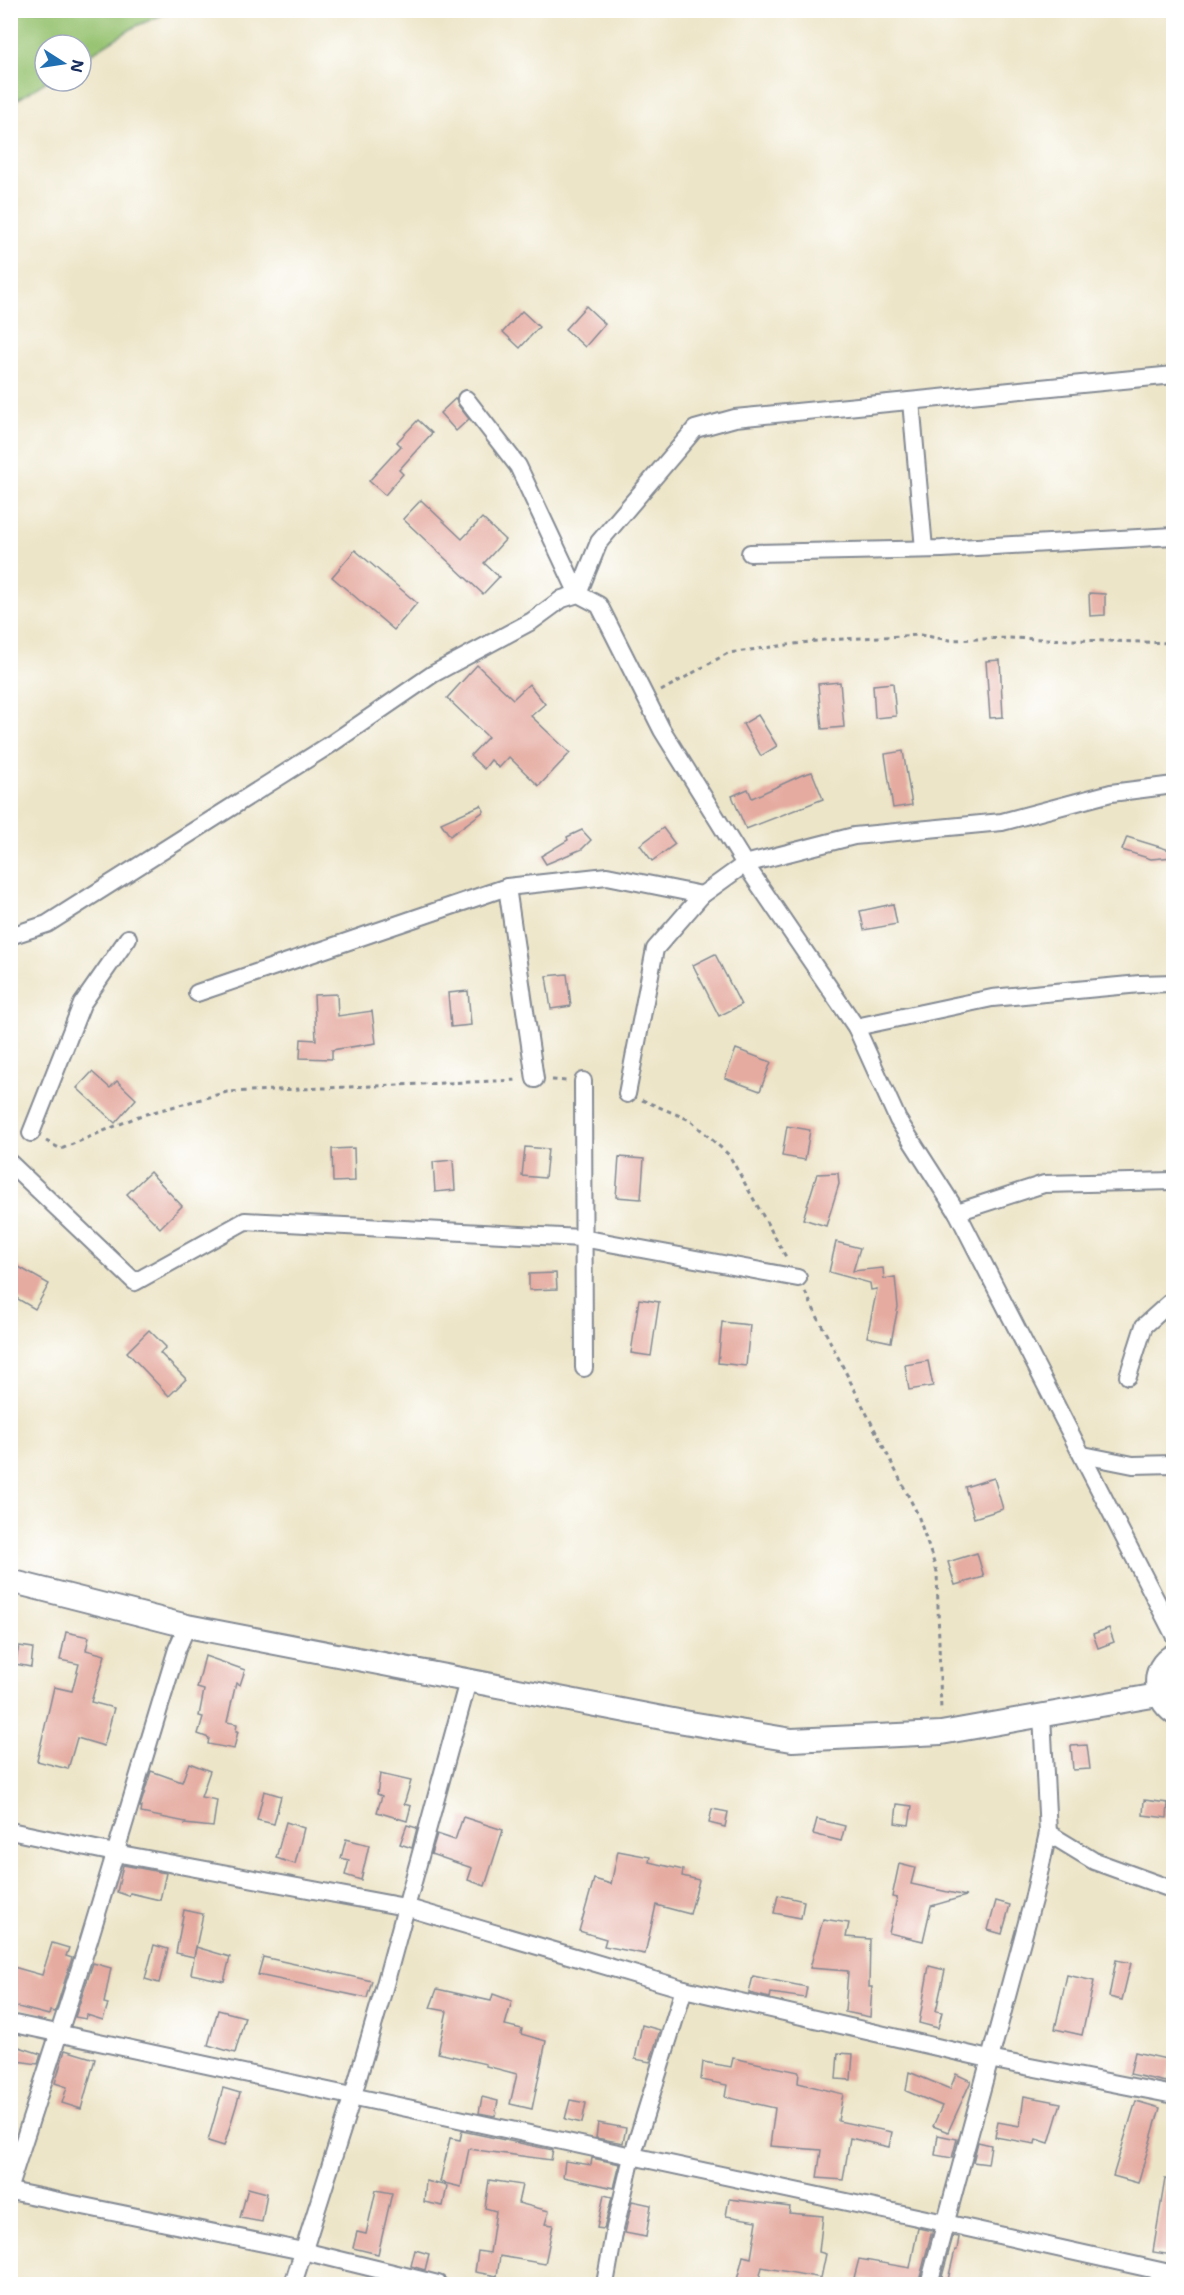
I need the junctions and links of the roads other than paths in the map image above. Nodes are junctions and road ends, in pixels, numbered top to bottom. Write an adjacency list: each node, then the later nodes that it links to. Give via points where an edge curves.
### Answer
1 (1173, 375): 3 (street)
2 (466, 399): 7 (street, via 518,466)
3 (911, 401): 5 (street); 7 (street, via 735,418 695,429 599,542)
4 (1173, 536): 5 (street)
5 (924, 549): 6 (street)
6 (750, 553)
7 (578, 594): 9 (street, via 599,605 662,730); 12 (street, via 562,599 532,621 433,674 331,744 47,924)
8 (1173, 785): 9 (street, via 1111,793 1002,822 854,837)
9 (745, 864): 11 (street); 16 (street)
10 (507, 887): 11 (street, via 607,876); 15 (street); 17 (street)
11 (702, 895): 19 (street, via 655,949)
12 (10, 936)
13 (128, 938): 20 (street, via 82,1004)
14 (1173, 983): 16 (street, via 992,998)
15 (197, 993)
16 (856, 1027): 23 (street, via 898,1120)
17 (535, 1079)
18 (583, 1081): 24 (street)
19 (627, 1094)
20 (31, 1133)
21 (10, 1163): 24 (street, via 135,1282 245,1221)
22 (1173, 1181): 23 (street, via 1044,1184)
23 (957, 1212): 29 (street)
24 (582, 1238): 25 (street); 27 (street)
25 (798, 1278)
26 (1173, 1299): 28 (street, via 1144,1326)
27 (584, 1368)
28 (1128, 1376)
29 (1083, 1455): 30 (street, via 1133,1465); 33 (street)
30 (1173, 1464)
31 (10, 1581): 32 (street)
32 (187, 1626): 35 (street); 41 (street)
33 (1173, 1635)
34 (1173, 1655): 36 (street, via 1160,1668 1156,1681)
35 (468, 1681): 38 (street, via 792,1740 942,1732); 43 (street)
36 (1158, 1695): 37 (street); 38 (street)
37 (1173, 1713)
38 (1042, 1715): 40 (street)
39 (10, 1831): 41 (street)
40 (1048, 1833): 42 (street, via 1094,1861); 47 (street)
41 (115, 1853): 43 (street); 46 (street)
42 (1173, 1890)
43 (405, 1907): 44 (street); 48 (street)
44 (684, 1989): 47 (street); 50 (street)
45 (10, 2023): 46 (street)
46 (57, 2034): 48 (street); 51 (street)
47 (989, 2060): 49 (street); 53 (street)
48 (353, 2095): 50 (street); 54 (street)
49 (1173, 2095)
50 (632, 2157): 53 (street); 58 (street)
51 (10, 2184)
52 (10, 2191): 54 (street)
53 (945, 2223): 55 (street); 59 (street)
54 (303, 2251): 56 (street); 57 (street)
55 (1173, 2274)
56 (293, 2284)
57 (438, 2284)
58 (605, 2284)
59 (929, 2284)

